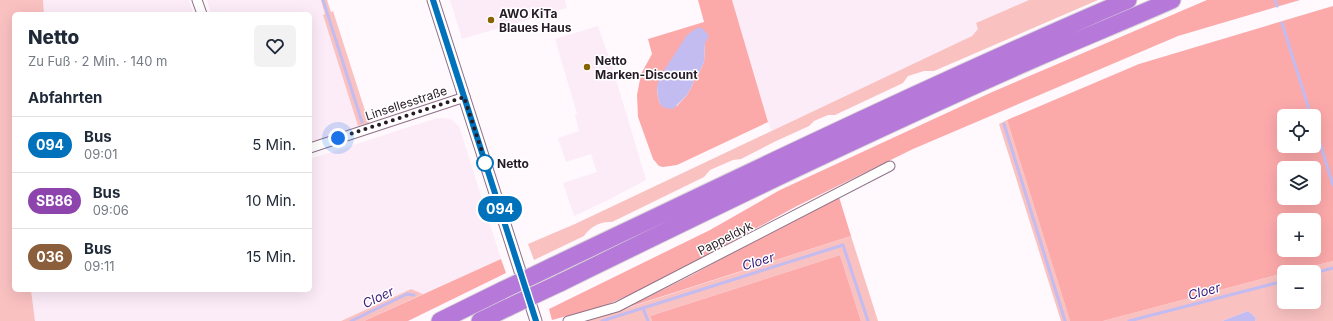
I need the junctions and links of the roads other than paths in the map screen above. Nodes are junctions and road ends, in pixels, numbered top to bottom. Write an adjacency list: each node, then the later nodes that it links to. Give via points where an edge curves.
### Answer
1 (197, 0): 5 (street)
2 (433, 0): 6 (street, Linsellesstraße)
3 (1128, 0): 9 (highway, bridge, via 884,109)
4 (1172, 0): 10 (highway, bridge, via 1040,56 884,128)
5 (201, 12)
6 (464, 97): 7 (street, Linsellesstraße); 11 (street, Linsellesstraße)
7 (312, 147)
8 (890, 166): 12 (street, Pappeldyk, via 617,308)
9 (440, 321)
10 (480, 321)
11 (536, 321)
12 (568, 321)

